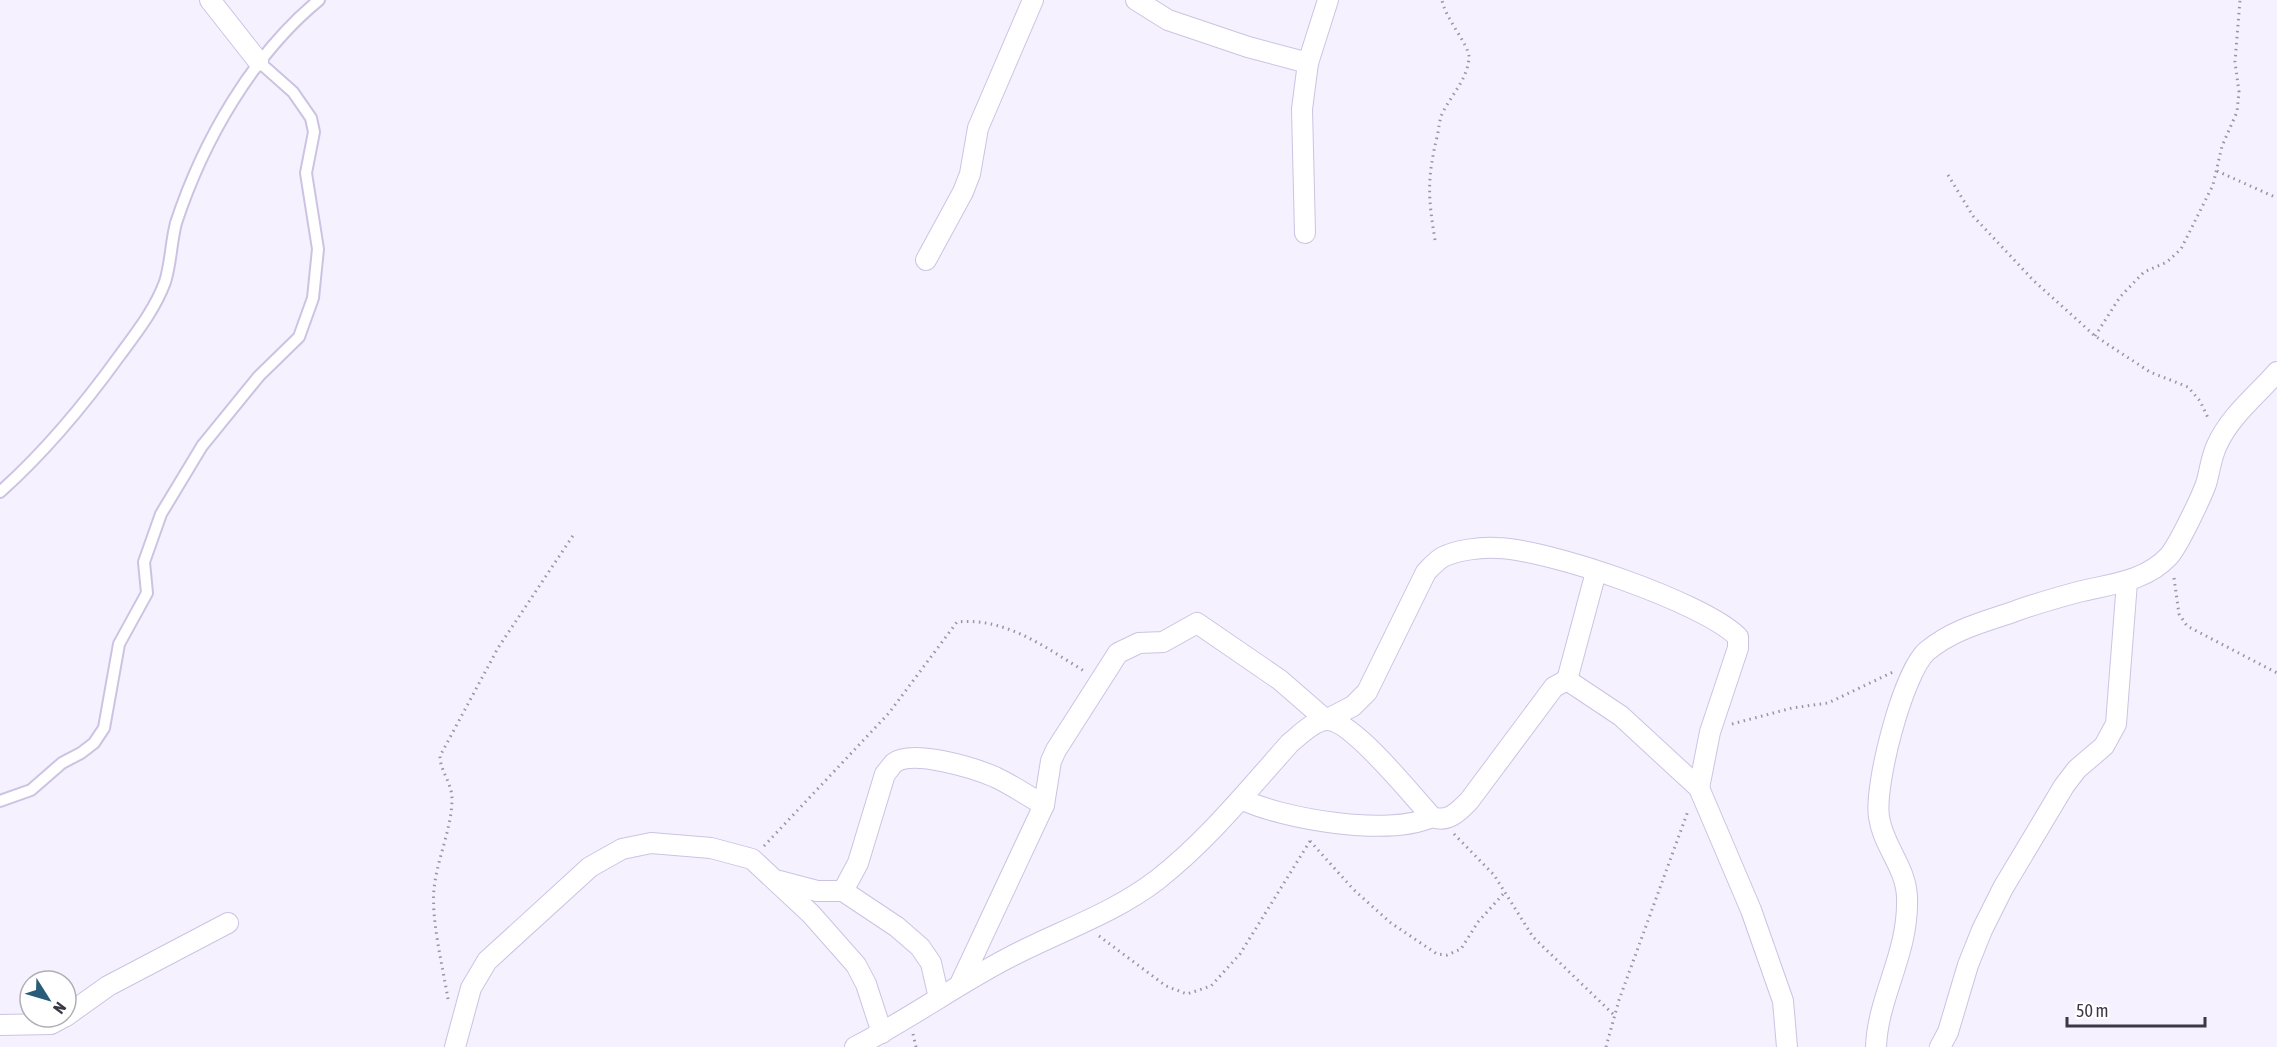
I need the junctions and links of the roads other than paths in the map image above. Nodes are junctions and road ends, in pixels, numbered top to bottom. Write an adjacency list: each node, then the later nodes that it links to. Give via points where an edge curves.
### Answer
1 (210, 0): 6 (street)
2 (319, 0): 6 (lane, via 290,24)
3 (1033, 0): 9 (street, via 978,128 963,192)
4 (1136, 0): 7 (street, via 1168,20)
5 (1328, 0): 7 (street)
6 (258, 61): 11 (lane, via 195,169 175,227 165,281 146,320 70,420); 18 (lane, via 293,92 311,118 314,132 306,173 318,249 313,298 298,337 259,376 202,446 161,514 144,562 147,593 119,644 104,728 88,748 62,763 31,790)
7 (1308, 63): 8 (street, via 1301,150)
8 (1305, 233)
9 (926, 260)
10 (2277, 372): 13 (street, via 2238,413 2217,445 2205,487 2174,547 2150,572)
11 (0, 492)
12 (1596, 572): 14 (street); 15 (street, via 1526,550 1494,548 1442,557 1426,572 1367,692 1353,706); 16 (street, via 1685,604 1728,627 1738,637 1738,648 1710,732)
13 (2127, 582): 33 (street, via 2033,604 1969,627 1943,639 1917,662 1907,681 1880,785 1879,817 1904,874 1907,897 1901,956 1878,1027); 34 (street, via 2116,724 2104,746 2064,786 2003,888 1982,930)
14 (1567, 680): 16 (street, via 1621,716); 20 (street, via 1554,687 1469,801 1455,815)
15 (1326, 720): 17 (street, via 1307,728 1290,743); 19 (street, via 1280,680 1197,623 1162,642 1129,646 1118,653 1056,750); 20 (street, via 1339,724 1372,750)
16 (1699, 788): 32 (street, via 1751,910 1783,1001)
17 (1240, 799): 20 (street, via 1283,815 1379,826); 24 (street, via 1156,881 1116,906)
18 (0, 801)
19 (1044, 805): 22 (street, via 995,777 960,766 924,758 894,763 885,774 858,863); 24 (street)
20 (1436, 819)
21 (778, 881): 22 (street, via 817,891); 29 (street, via 856,965); 30 (street, via 752,859 711,848 651,843 622,849 590,867 487,961 471,988)
22 (843, 891): 25 (street, via 920,947 931,963)
23 (228, 923): 26 (street, via 108,986)
24 (962, 982): 25 (street)
25 (939, 998): 29 (street)
26 (78, 1007)
27 (0, 1024): 28 (street)
28 (18, 1024)
29 (882, 1033): 31 (street)
30 (455, 1047)
31 (855, 1047)
32 (1787, 1047)
33 (1876, 1047)
34 (1940, 1047)

